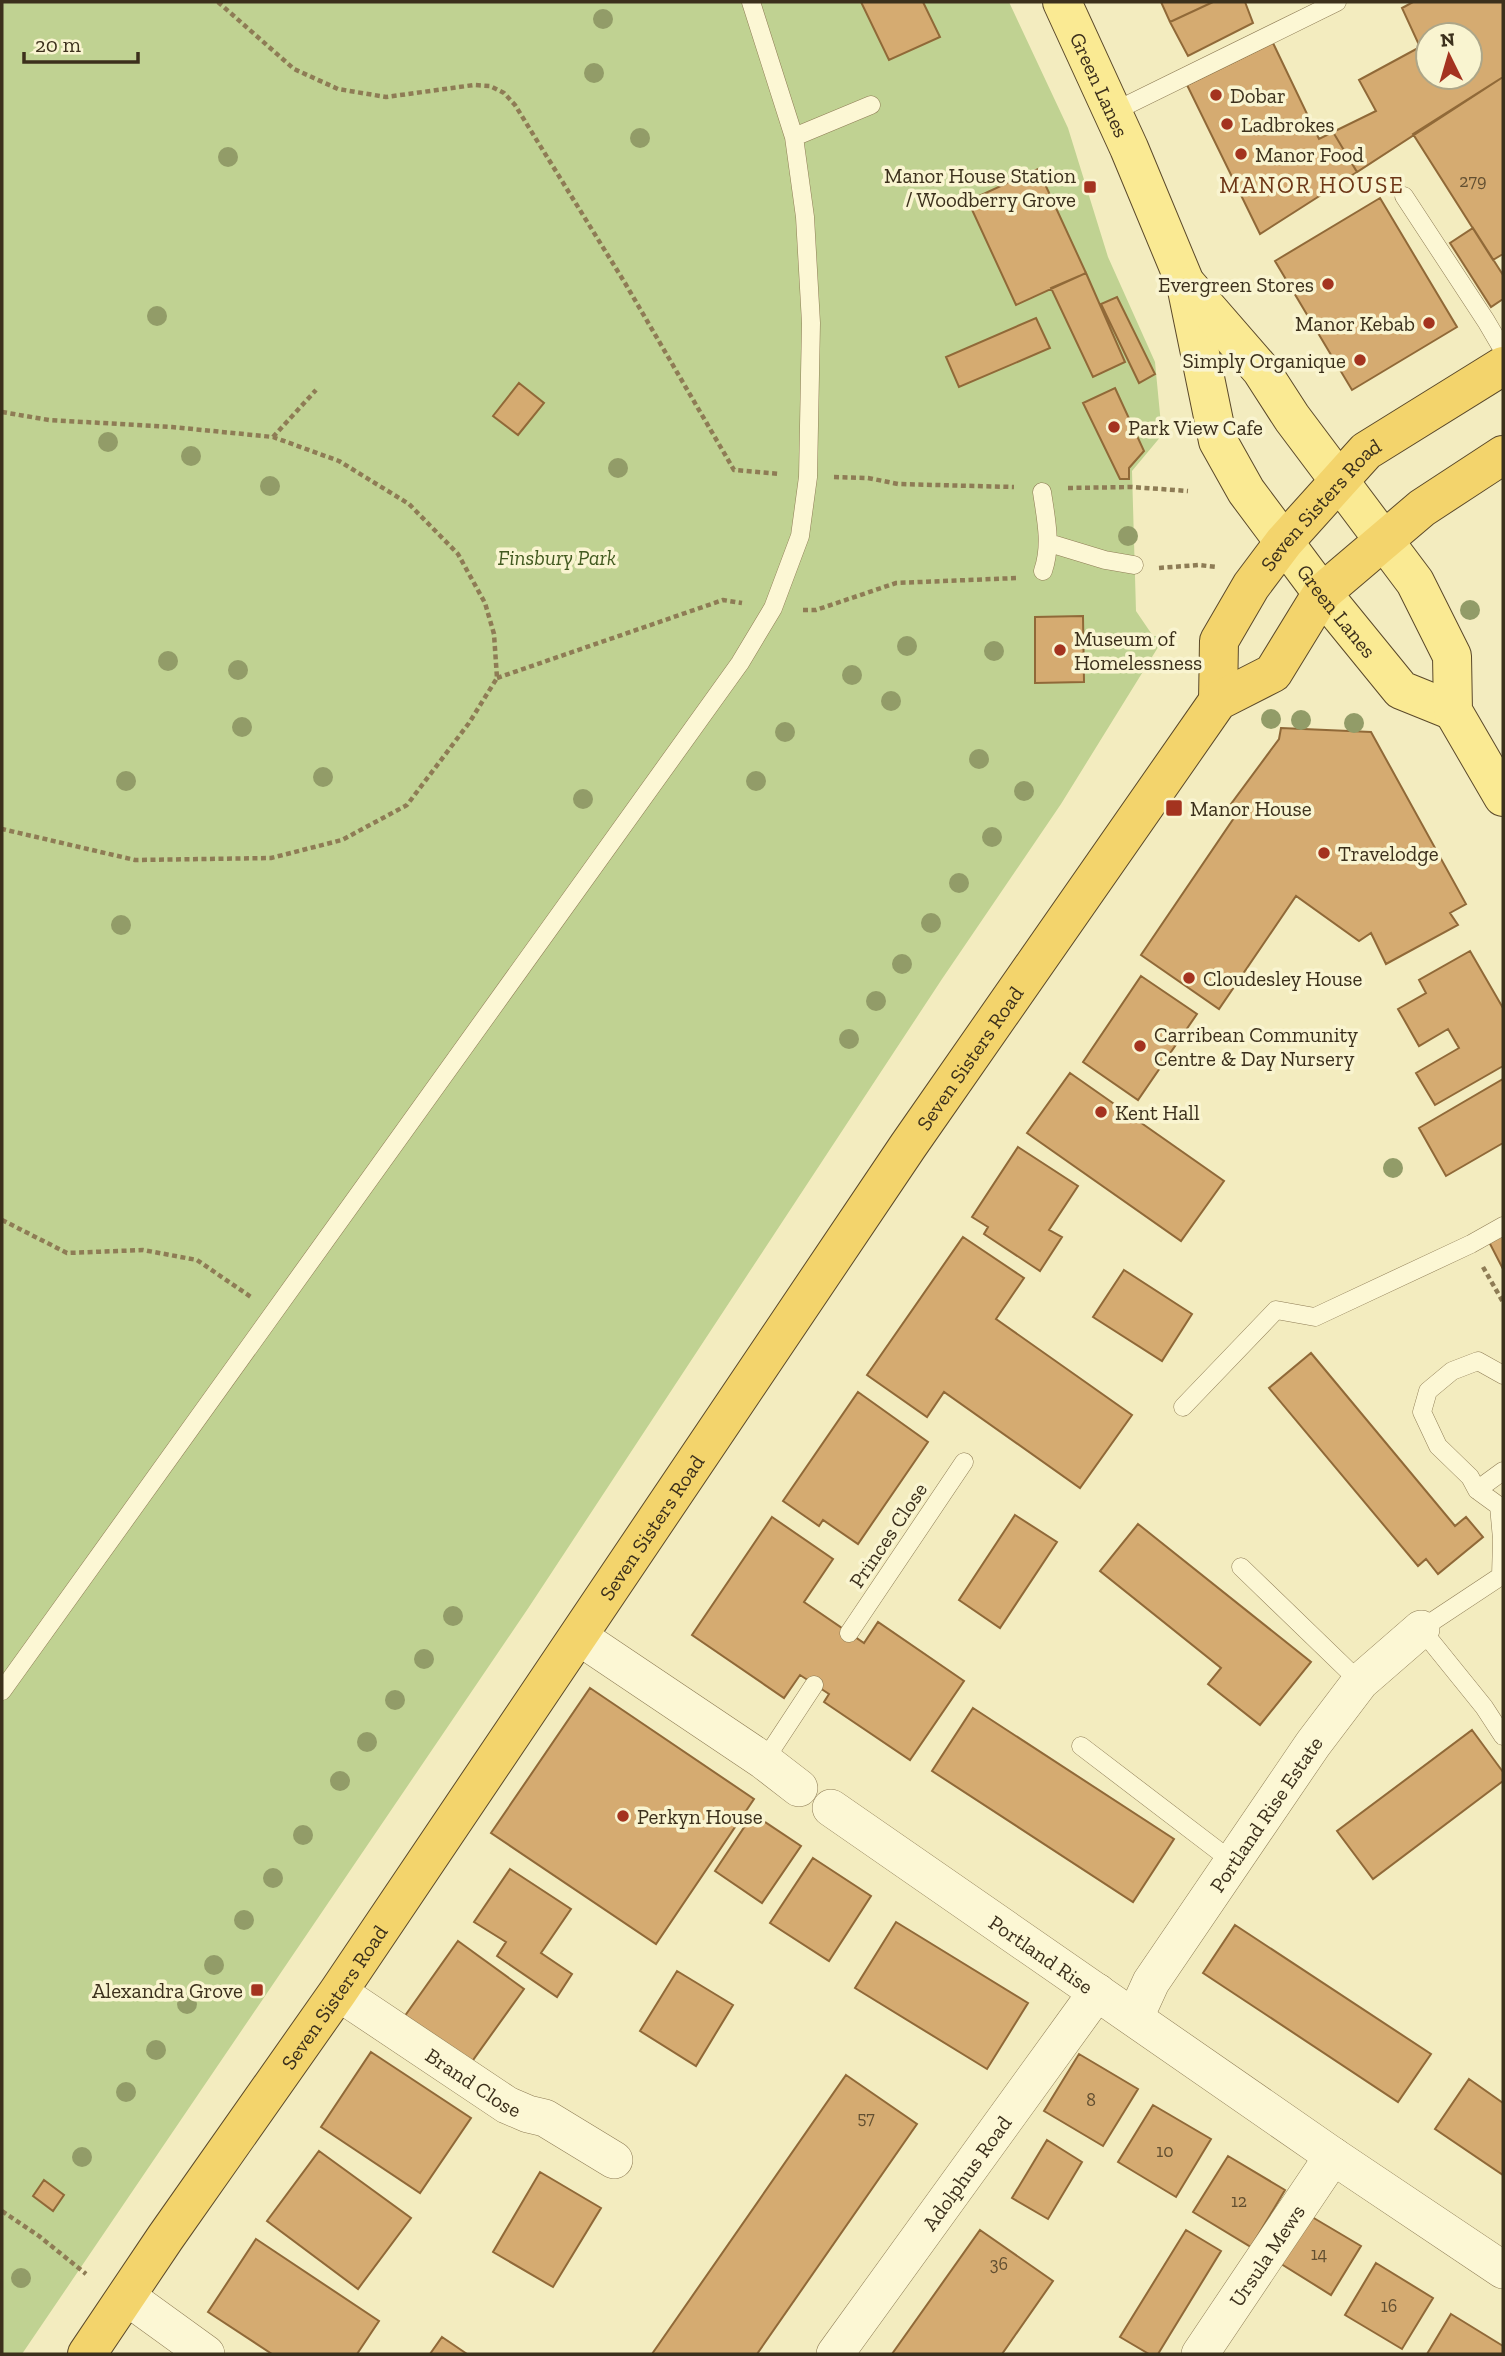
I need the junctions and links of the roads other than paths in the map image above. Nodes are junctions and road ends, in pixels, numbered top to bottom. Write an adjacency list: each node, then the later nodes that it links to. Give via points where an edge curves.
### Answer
1 (751, 2): 6 (lane)
2 (1062, 2): 5 (main road, Green Lanes)
3 (1337, 2): 5 (lane)
4 (871, 105): 6 (lane)
5 (1113, 112): 8 (main road, Green Lanes)
6 (794, 137): 35 (lane, via 805,217 811,323 808,477 800,536 773,608 740,663)
7 (1404, 196): 9 (lane)
8 (1186, 285): 12 (main road, Green Lanes, via 1261,370); 15 (main road, Green Lanes, via 1218,441 1246,491)
9 (1503, 350)
10 (1503, 366): 12 (highway, Seven Sisters Road, via 1366,451)
11 (1503, 455): 14 (highway, Seven Sisters Road, via 1422,508)
12 (1338, 481): 14 (main road, Green Lanes); 15 (highway, Seven Sisters Road)
13 (1042, 492): 16 (lane)
14 (1384, 541): 19 (highway, Seven Sisters Road); 21 (main road, Green Lanes, via 1415,582 1452,656)
15 (1284, 542): 19 (main road, Green Lanes); 20 (highway, Seven Sisters Road, via 1219,641)
16 (1049, 543): 17 (lane); 18 (lane)
17 (1134, 565)
18 (1043, 571)
19 (1322, 593): 20 (highway, Seven Sisters Road, via 1273,673); 21 (main road, Green Lanes, via 1401,690)
20 (1218, 701): 32 (highway, Seven Sisters Road, via 908,1146)
21 (1453, 711): 22 (main road, Green Lanes)
22 (1503, 797)
23 (1503, 1226): 25 (lane, via 1315,1317 1276,1310)
24 (1503, 1374): 28 (lane, via 1479,1361 1452,1371 1428,1391 1422,1412 1438,1446)
25 (1183, 1407)
26 (964, 1462): 31 (lane, Princes Close)
27 (1503, 1471): 28 (lane)
28 (1477, 1490): 30 (lane, via 1499,1506 1501,1576)
29 (1241, 1567): 33 (lane)
30 (1421, 1629): 33 (street, Portland Rise Estate); 36 (lane)
31 (849, 1633)
32 (578, 1636): 38 (street, Portland Rise); 42 (highway, Seven Sisters Road)
33 (1360, 1682): 41 (street, Portland Rise Estate)
34 (814, 1685): 38 (lane)
35 (2, 1691)
36 (1503, 1736)
37 (1081, 1746): 41 (lane)
38 (764, 1761): 39 (street, Portland Rise)
39 (799, 1788): 40 (lane, Portland Rise)
40 (831, 1808): 43 (street, Portland Rise)
41 (1233, 1862): 44 (street, Portland Rise Estate, via 1151,1982)
42 (338, 1992): 46 (street, Brand Close, via 507,2105 545,2118); 48 (highway, Seven Sisters Road)
43 (1097, 1992): 44 (street, Portland Rise); 51 (street, Adolphus Road)
44 (1135, 2017): 45 (street, Portland Rise)
45 (1333, 2155): 47 (street, Portland Rise); 52 (street, Ursula Mews)
46 (614, 2160)
47 (1503, 2270)
48 (126, 2295): 49 (highway, Seven Sisters Road); 50 (street)
49 (87, 2354)
50 (206, 2354)
51 (835, 2354)
52 (1200, 2354)

